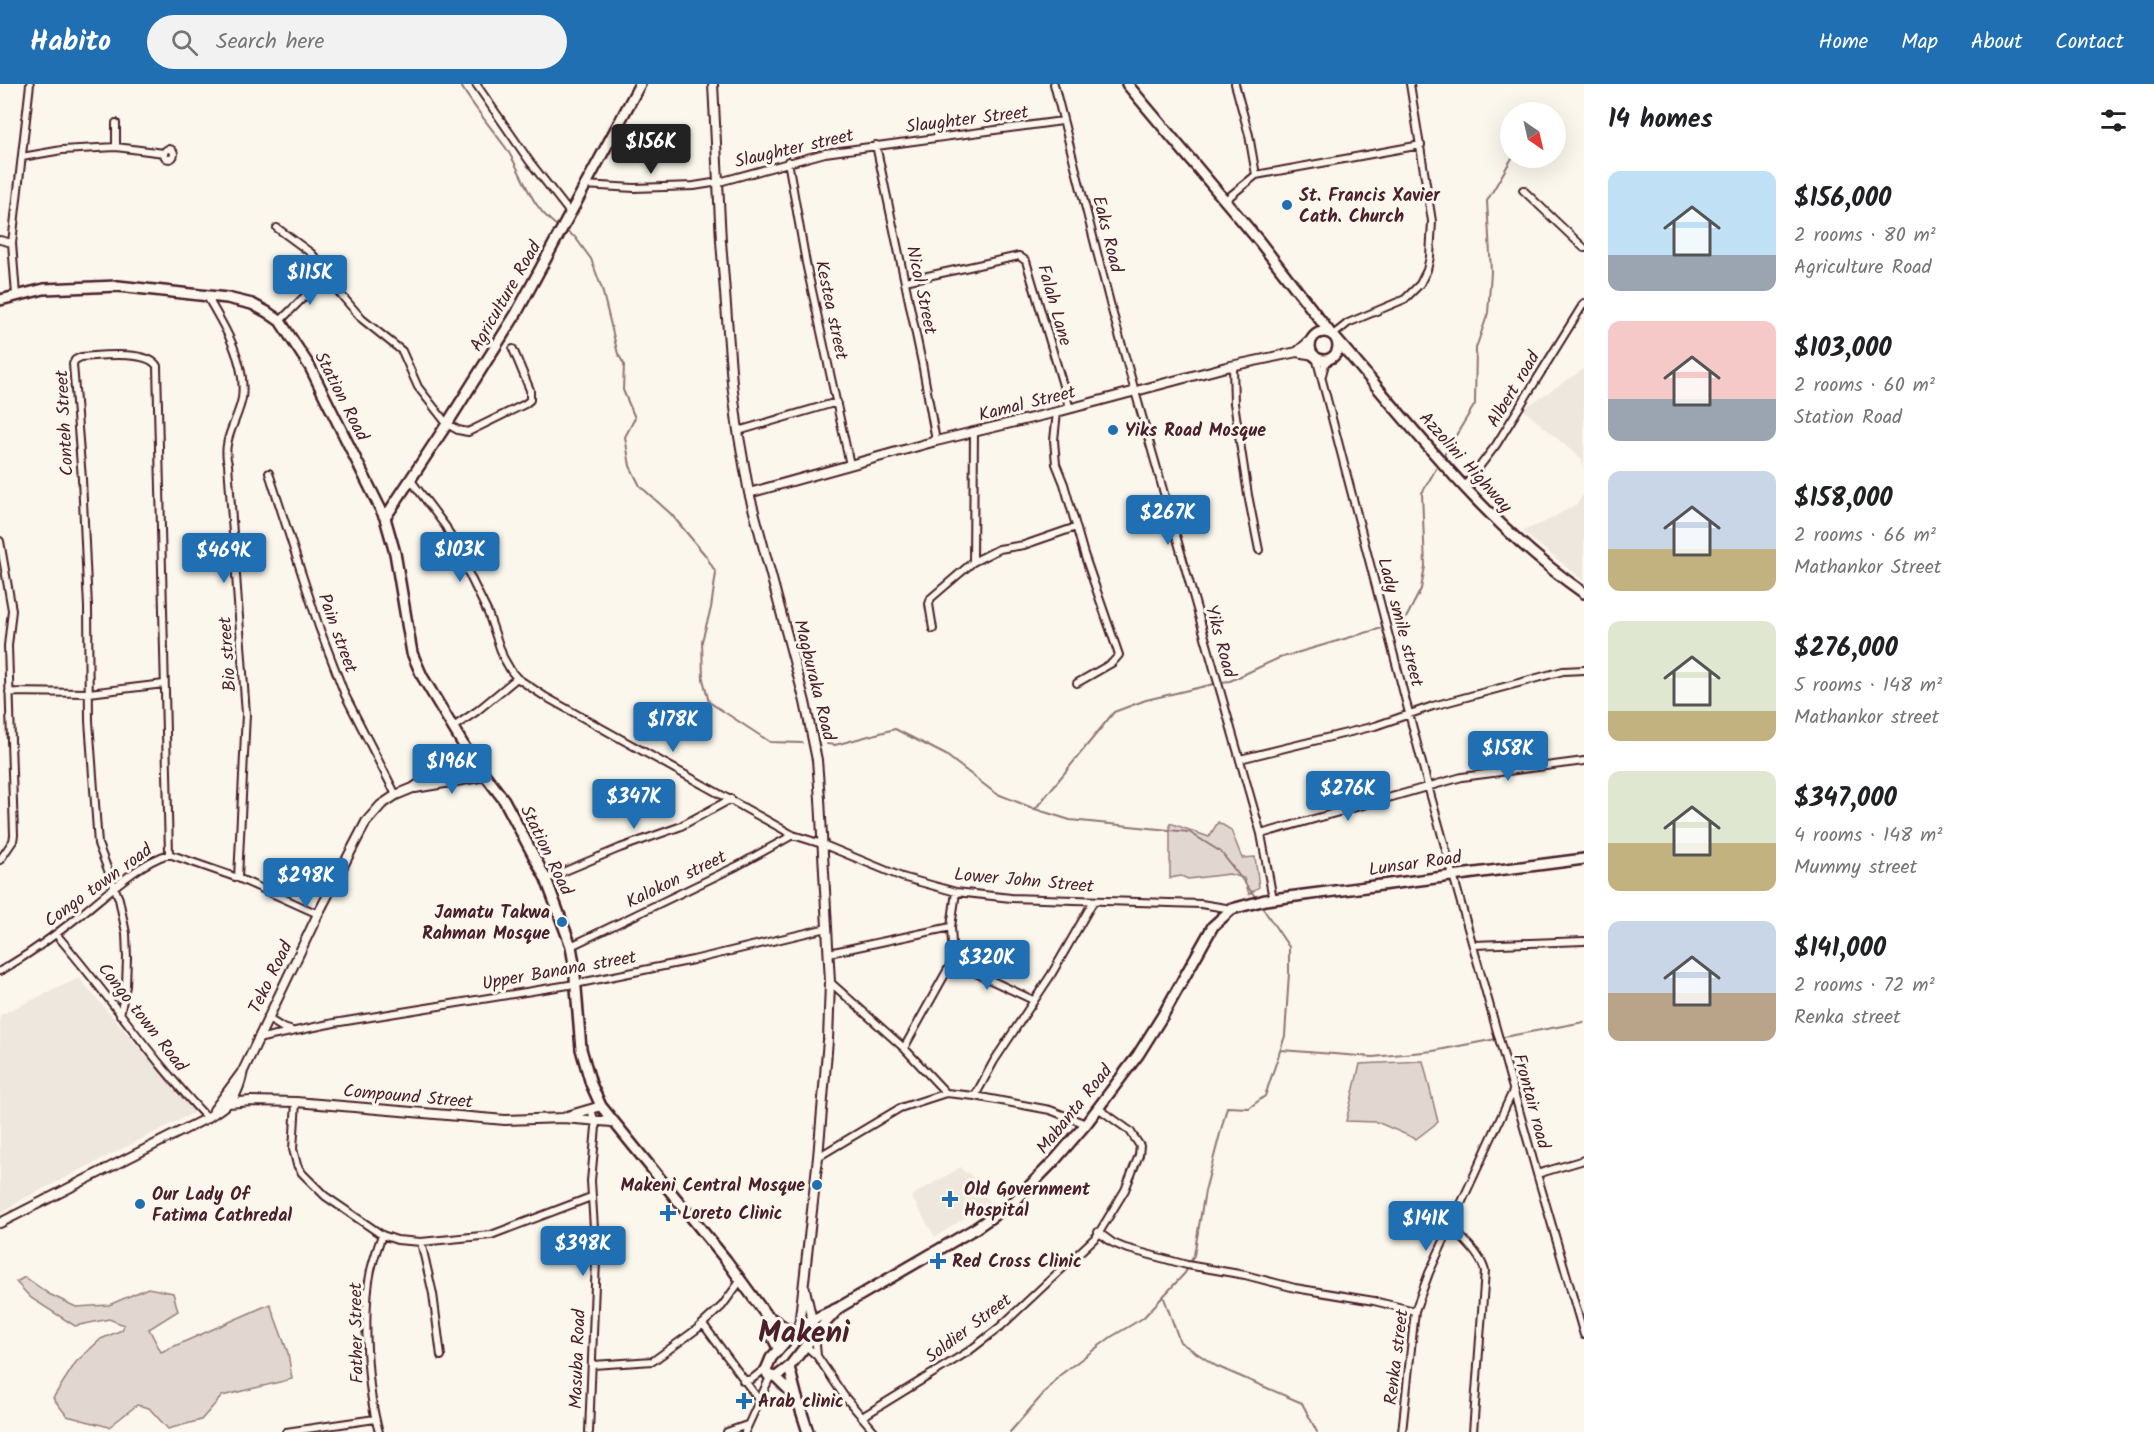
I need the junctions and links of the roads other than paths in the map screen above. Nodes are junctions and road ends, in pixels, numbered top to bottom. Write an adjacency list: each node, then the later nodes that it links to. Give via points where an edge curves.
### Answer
1 (30, 84): 15 (street)
2 (476, 84): 22 (street)
3 (640, 84): 19 (main road, Agriculture Road)
4 (713, 84): 18 (street, Magburaka Road)
5 (1054, 84): 9 (street, Eaks Road)
6 (1127, 84): 21 (main road, Azzolini Highway)
7 (1235, 84): 17 (street)
8 (1410, 84): 12 (street)
9 (1062, 121): 11 (street, Slaughter Street); 44 (street, Eaks Road)
10 (116, 123): 13 (street)
11 (876, 145): 16 (street, Slaughter street); 28 (street, Nicol Street)
12 (1421, 145): 17 (street); 35 (street, via 1432,221 1424,279 1405,299 1348,323)
13 (116, 147): 14 (street); 15 (street)
14 (164, 153)
15 (22, 157): 25 (street)
16 (788, 161): 18 (street, Slaughter street); 45 (street, Kestea street)
17 (1256, 175): 21 (street)
18 (718, 182): 19 (street, Slaughter street, via 634,188); 49 (street, Magburaka Road)
19 (584, 185): 22 (main road, Agriculture Road)
20 (1523, 190): 26 (street)
21 (1224, 201): 33 (main road, Azzolini Highway)
22 (569, 216): 48 (main road, Agriculture Road, via 516,314)
23 (278, 228): 27 (street, via 311,252)
24 (0, 240): 25 (street)
25 (12, 243): 30 (street)
26 (1584, 248)
27 (325, 276): 34 (street); 48 (street, via 362,319 402,351 418,387)
28 (905, 281): 46 (street, Falah Lane, via 1023,257); 51 (street, Nicol Street)
29 (205, 294): 30 (main road, Station Road, via 118,286 53,288); 34 (main road, Station Road, via 252,304); 87 (street, Bio street, via 237,357 242,387 226,455 246,714)
30 (16, 295): 31 (main road, Station Road)
31 (0, 300)
32 (1584, 303): 55 (street, Albert road, via 1496,445)
33 (1314, 313): 35 (main road, Azzolini Highway); 36 (main road)
34 (280, 321): 57 (main road, Station Road, via 310,367)
35 (1334, 336): 36 (main road, via 1323,332); 40 (main road, via 1337,352); 41 (main road, Azzolini Highway)
36 (1314, 337): 38 (street); 39 (main road, via 1311,350)
37 (513, 349): 48 (street, via 530,390 530,400 468,432)
38 (1297, 352): 39 (street, Kamal Street); 42 (street, Kamal Street)
39 (1315, 356): 40 (main road); 43 (street, Lady smile street)
40 (1330, 358): 41 (main road); 43 (street)
41 (1354, 360): 55 (main road, Azzolini Highway)
42 (1233, 366): 44 (street, Kamal Street); 60 (street, via 1234,403)
43 (1321, 376): 70 (street, Lady smile street)
44 (1136, 391): 46 (street, Kamal Street); 73 (street, Yiks Road)
45 (837, 402): 49 (street); 52 (street, Kestea street)
46 (1070, 409): 47 (street, Kamal Street)
47 (1057, 412): 50 (street, Kamal Street); 58 (street, via 1056,464)
48 (447, 424): 54 (main road, Agriculture Road)
49 (738, 431): 56 (street, Magburaka Road)
50 (974, 432): 51 (street, Kamal Street); 61 (street)
51 (936, 441): 52 (street, Kamal Street)
52 (850, 465): 56 (street, Kamal Street)
53 (269, 474): 78 (street, Pain street, via 345,695)
54 (410, 479): 57 (main road, Agriculture Road); 65 (street, via 446,527 488,613 503,657)
55 (1464, 488): 62 (main road, Azzolini Highway, via 1530,552)
56 (749, 493): 82 (street, Magburaka Road, via 806,702 820,789)
57 (385, 518): 71 (main road, Station Road, via 412,652)
58 (1076, 527): 61 (street, via 999,549); 66 (street, via 1119,656)
59 (0, 541): 68 (street, via 12,610)
60 (1259, 550)
61 (973, 562): 63 (street, via 932,598 929,604)
62 (1584, 593)
63 (933, 629)
64 (1584, 670): 70 (street, via 1563,671)
65 (517, 678): 71 (street); 79 (street, Lower John Street)
66 (1077, 683)
67 (164, 684): 69 (street); 69 (street, Conteh Street, via 157,366 150,360 118,354 81,357 73,364 84,514); 83 (street, Conteh Street)
68 (9, 692): 69 (street); 85 (street, via 14,835)
69 (89, 693): 89 (street, Conteh Street, via 98,844)
70 (1410, 714): 73 (street); 76 (street, Lady smile street)
71 (452, 728): 72 (main road, Station Road)
72 (467, 751): 75 (main road, Station Road); 77 (street, Teko Road)
73 (1240, 759): 80 (street, Yiks Road)
74 (1584, 761): 76 (street, via 1462,777)
75 (486, 776): 77 (street, Teko Road); 88 (main road, Station Road, via 504,800)
76 (1428, 786): 80 (street); 86 (street, Lady smile street)
77 (413, 788): 78 (street, Teko Road)
78 (396, 795): 95 (street, Teko Road, via 366,822)
79 (731, 800): 81 (street, Lower John Street); 88 (street, via 679,827)
80 (1261, 834): 91 (street, Yiks Road)
81 (793, 835): 82 (street, Lower John Street); 101 (street, Kalokon street)
82 (822, 844): 90 (street, Lower John Street, via 902,877); 97 (street, Magburaka Road)
83 (169, 854): 87 (street, Congo town road); 89 (street, Congo town road)
84 (1584, 859): 86 (main road, Lunsar Road)
85 (0, 860)
86 (1455, 874): 91 (main road, Lunsar Road); 100 (street, Frontair road)
87 (238, 878): 95 (street, Congo town road)
88 (546, 879): 101 (main road, Station Road)
89 (115, 887): 98 (street, Congo town road); 108 (street, Conteh Street, via 126,933 127,958)
90 (956, 892): 92 (street, Lower John Street); 96 (street)
91 (1269, 900): 93 (main road, Lunsar Road)
92 (1094, 902): 94 (street, Lower John Street, via 1179,902); 107 (street)
93 (1251, 903): 94 (main road, Mabanta Road)
94 (1232, 909): 121 (main road, Mabanta Road, via 1213,926 1138,1055)
95 (318, 914): 109 (street, Teko Road)
96 (951, 927): 102 (street); 103 (street)
97 (827, 928): 102 (street, Magburaka Road); 106 (street, Upper Banana street)
98 (56, 934): 104 (street, Congo town road); 108 (street, Congo town Road)
99 (1584, 940): 100 (street)
100 (1474, 945): 114 (street, Frontair road)
101 (571, 946): 106 (main road, Station Road)
102 (829, 953): 105 (street, Magburaka Road)
103 (953, 960): 107 (street); 112 (street)
104 (1, 967)
105 (830, 982): 112 (street); 127 (street, Magburaka Road)
106 (575, 984): 110 (street, Upper Banana street); 120 (main road, Station Road, via 581,1049)
107 (1033, 1000): 116 (street)
108 (120, 1015): 122 (street, Congo town Road, via 184,1094)
109 (267, 1018): 110 (street); 111 (street, Teko Road)
110 (293, 1031): 111 (street, Upper Banana street)
111 (257, 1040): 113 (street, Teko Road)
112 (903, 1048): 115 (street)
113 (236, 1086): 117 (street); 119 (street, Teko Road); 122 (street, Teko Road)
114 (1514, 1090): 129 (street, Frontair road); 132 (street, Renka street)
115 (946, 1093): 116 (street); 127 (street, via 900,1108)
116 (975, 1096): 126 (street, via 1050,1110)
117 (251, 1101): 118 (street, Compound Street); 119 (street, Compound Street)
118 (296, 1102): 123 (street, Compound Street, via 505,1120); 134 (street, via 293,1149 302,1173 325,1196)
119 (229, 1103): 122 (street, Teko Road)
120 (596, 1108): 123 (street, Compound Street); 124 (street, Masuba Road); 125 (main road, Station Road)
121 (1098, 1108): 126 (main road, Mabanta Road); 133 (street, Soldier Street, via 1131,1131 1140,1146 1125,1190)
122 (209, 1116): 131 (street, Teko Road)
123 (562, 1118): 124 (street, Compound Street)
124 (594, 1121): 125 (street, Compound Street); 130 (street, Masuba Road)
125 (612, 1122): 136 (main road, Station Road)
126 (1086, 1124): 138 (main road, Mabanta Road, via 1016,1200 976,1228)
127 (818, 1157): 137 (street, Magburaka Road)
128 (1584, 1160): 129 (street)
129 (1537, 1174): 145 (street, Frontair road)
130 (591, 1197): 135 (street, via 490,1235); 150 (street, Masuba Road, via 596,1260)
131 (0, 1223)
132 (1451, 1226): 139 (street, Renka street); 168 (street, via 1483,1262 1485,1271)
133 (1098, 1232): 139 (street, via 1125,1248 1188,1266); 157 (street, Soldier Street, via 1089,1245 1000,1327 969,1351)
134 (382, 1235): 135 (street); 158 (street, Father Street, via 371,1272 367,1321)
135 (421, 1242): 148 (street)
136 (741, 1280): 140 (main road, Station Road); 142 (street)
137 (804, 1288): 141 (street, Magburaka Road); 143 (street, Magburaka Road)
138 (840, 1307): 141 (main road); 144 (main road)
139 (1415, 1311): 167 (street, Renka street)
140 (766, 1315): 143 (main road, Station Road); 147 (main road, Station Road)
141 (813, 1318): 143 (main road); 144 (street, Magburaka Road)
142 (703, 1324): 150 (street, via 650,1363); 154 (street)
143 (796, 1329): 147 (main road)
144 (815, 1334): 146 (main road); 149 (street)
145 (1584, 1335)
146 (806, 1346): 149 (street); 152 (main road)
147 (777, 1348): 151 (main road)
148 (441, 1356)
149 (817, 1356): 157 (street)
150 (593, 1365): 162 (street, Masuba Road)
151 (767, 1367): 153 (main road, via 766,1373); 154 (street)
152 (789, 1367): 153 (main road); 155 (main road)
153 (773, 1377): 155 (main road); 156 (street)
154 (743, 1381): 156 (street)
155 (796, 1398): 165 (main road)
156 (759, 1400): 159 (street)
157 (862, 1417): 166 (street)
158 (375, 1419): 160 (street); 161 (street, Father Street)
159 (747, 1425): 163 (street); 164 (street)
160 (286, 1432)
161 (379, 1432)
162 (589, 1432)
163 (727, 1432)
164 (745, 1432)
165 (808, 1432)
166 (875, 1432)
167 (1402, 1432)
168 (1473, 1432)

